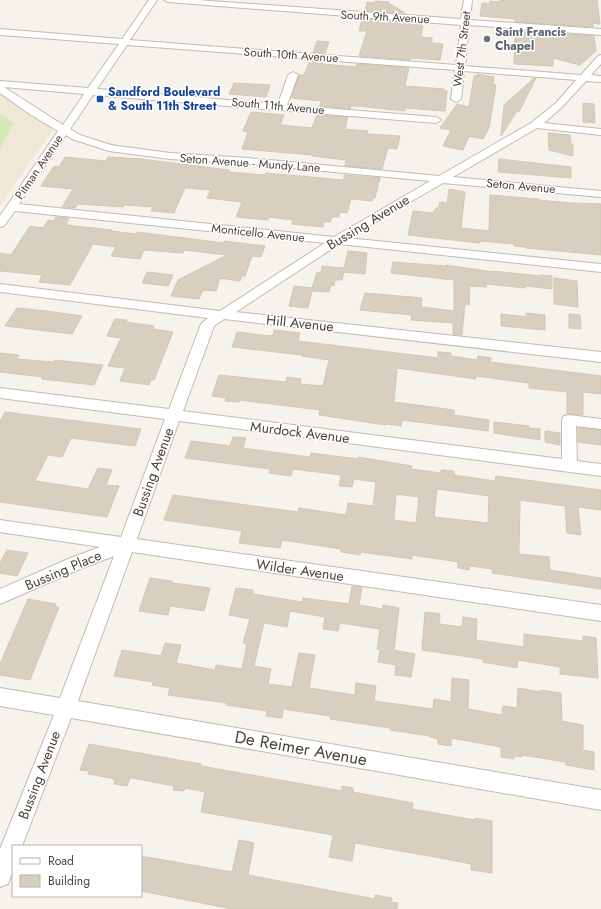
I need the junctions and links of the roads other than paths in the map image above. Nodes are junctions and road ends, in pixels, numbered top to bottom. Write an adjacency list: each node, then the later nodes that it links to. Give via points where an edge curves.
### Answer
1 (153, 0): 7 (street, Pitman Avenue)
2 (168, 0): 4 (street, South 9th Avenue, via 314,13)
3 (468, 0): 4 (street, West 7th Street)
4 (465, 22): 6 (street, South 9th Avenue); 9 (street, West 7th Street)
5 (0, 32): 7 (street, South 10th Avenue)
6 (601, 32)
7 (125, 42): 9 (street, South 10th Avenue); 15 (street, Pitman Avenue)
8 (601, 58): 11 (street, Bussing Avenue)
9 (460, 67): 11 (street, South 10th Avenue); 16 (street, West 7th Street)
10 (293, 75): 17 (street)
11 (582, 78): 12 (street, South 10th Avenue); 19 (street, Bussing Avenue, via 559,105)
12 (601, 79)
13 (0, 84): 15 (street, South 11th Avenue)
14 (0, 89): 20 (street, Seton Avenue - Mundy Lane)
15 (91, 91): 17 (street, South 11th Avenue); 20 (street, Pitman Avenue)
16 (456, 99)
17 (282, 106): 18 (street, South 11th Avenue)
18 (436, 120)
19 (535, 125): 21 (street); 22 (street, Bussing Avenue)
20 (64, 129): 22 (street, Seton Avenue - Mundy Lane, via 85,141 129,152); 24 (street, Pitman Avenue)
21 (601, 132)
22 (441, 179): 23 (street, Seton Avenue); 26 (street, Bussing Avenue)
23 (601, 194)
24 (11, 207): 25 (street, Pitman Avenue); 26 (street, Monticello Avenue)
25 (0, 224)
26 (335, 241): 27 (street, Monticello Avenue); 29 (street, Bussing Avenue)
27 (601, 268)
28 (0, 288): 29 (street, Hill Avenue)
29 (222, 315): 30 (street, Hill Avenue); 32 (street, Bussing Avenue, via 208,324)
30 (601, 357)
31 (0, 393): 32 (street, Murdock Avenue)
32 (174, 415): 34 (street, Murdock Avenue); 37 (street, Bussing Avenue)
33 (601, 424): 34 (street, via 569,420)
34 (570, 466): 35 (street, Murdock Avenue)
35 (601, 470)
36 (0, 526): 37 (street, Wilder Avenue)
37 (126, 544): 38 (street, Bussing Place); 39 (street, Wilder Avenue); 41 (street, Bussing Avenue)
38 (0, 597)
39 (601, 613)
40 (0, 697): 41 (street, De Reimer Avenue)
41 (66, 708): 42 (street, De Reimer Avenue); 44 (street, Bussing Avenue)
42 (601, 800)
43 (12, 845): 45 (street, Bussing Avenue)
44 (12, 845)
45 (0, 876)

